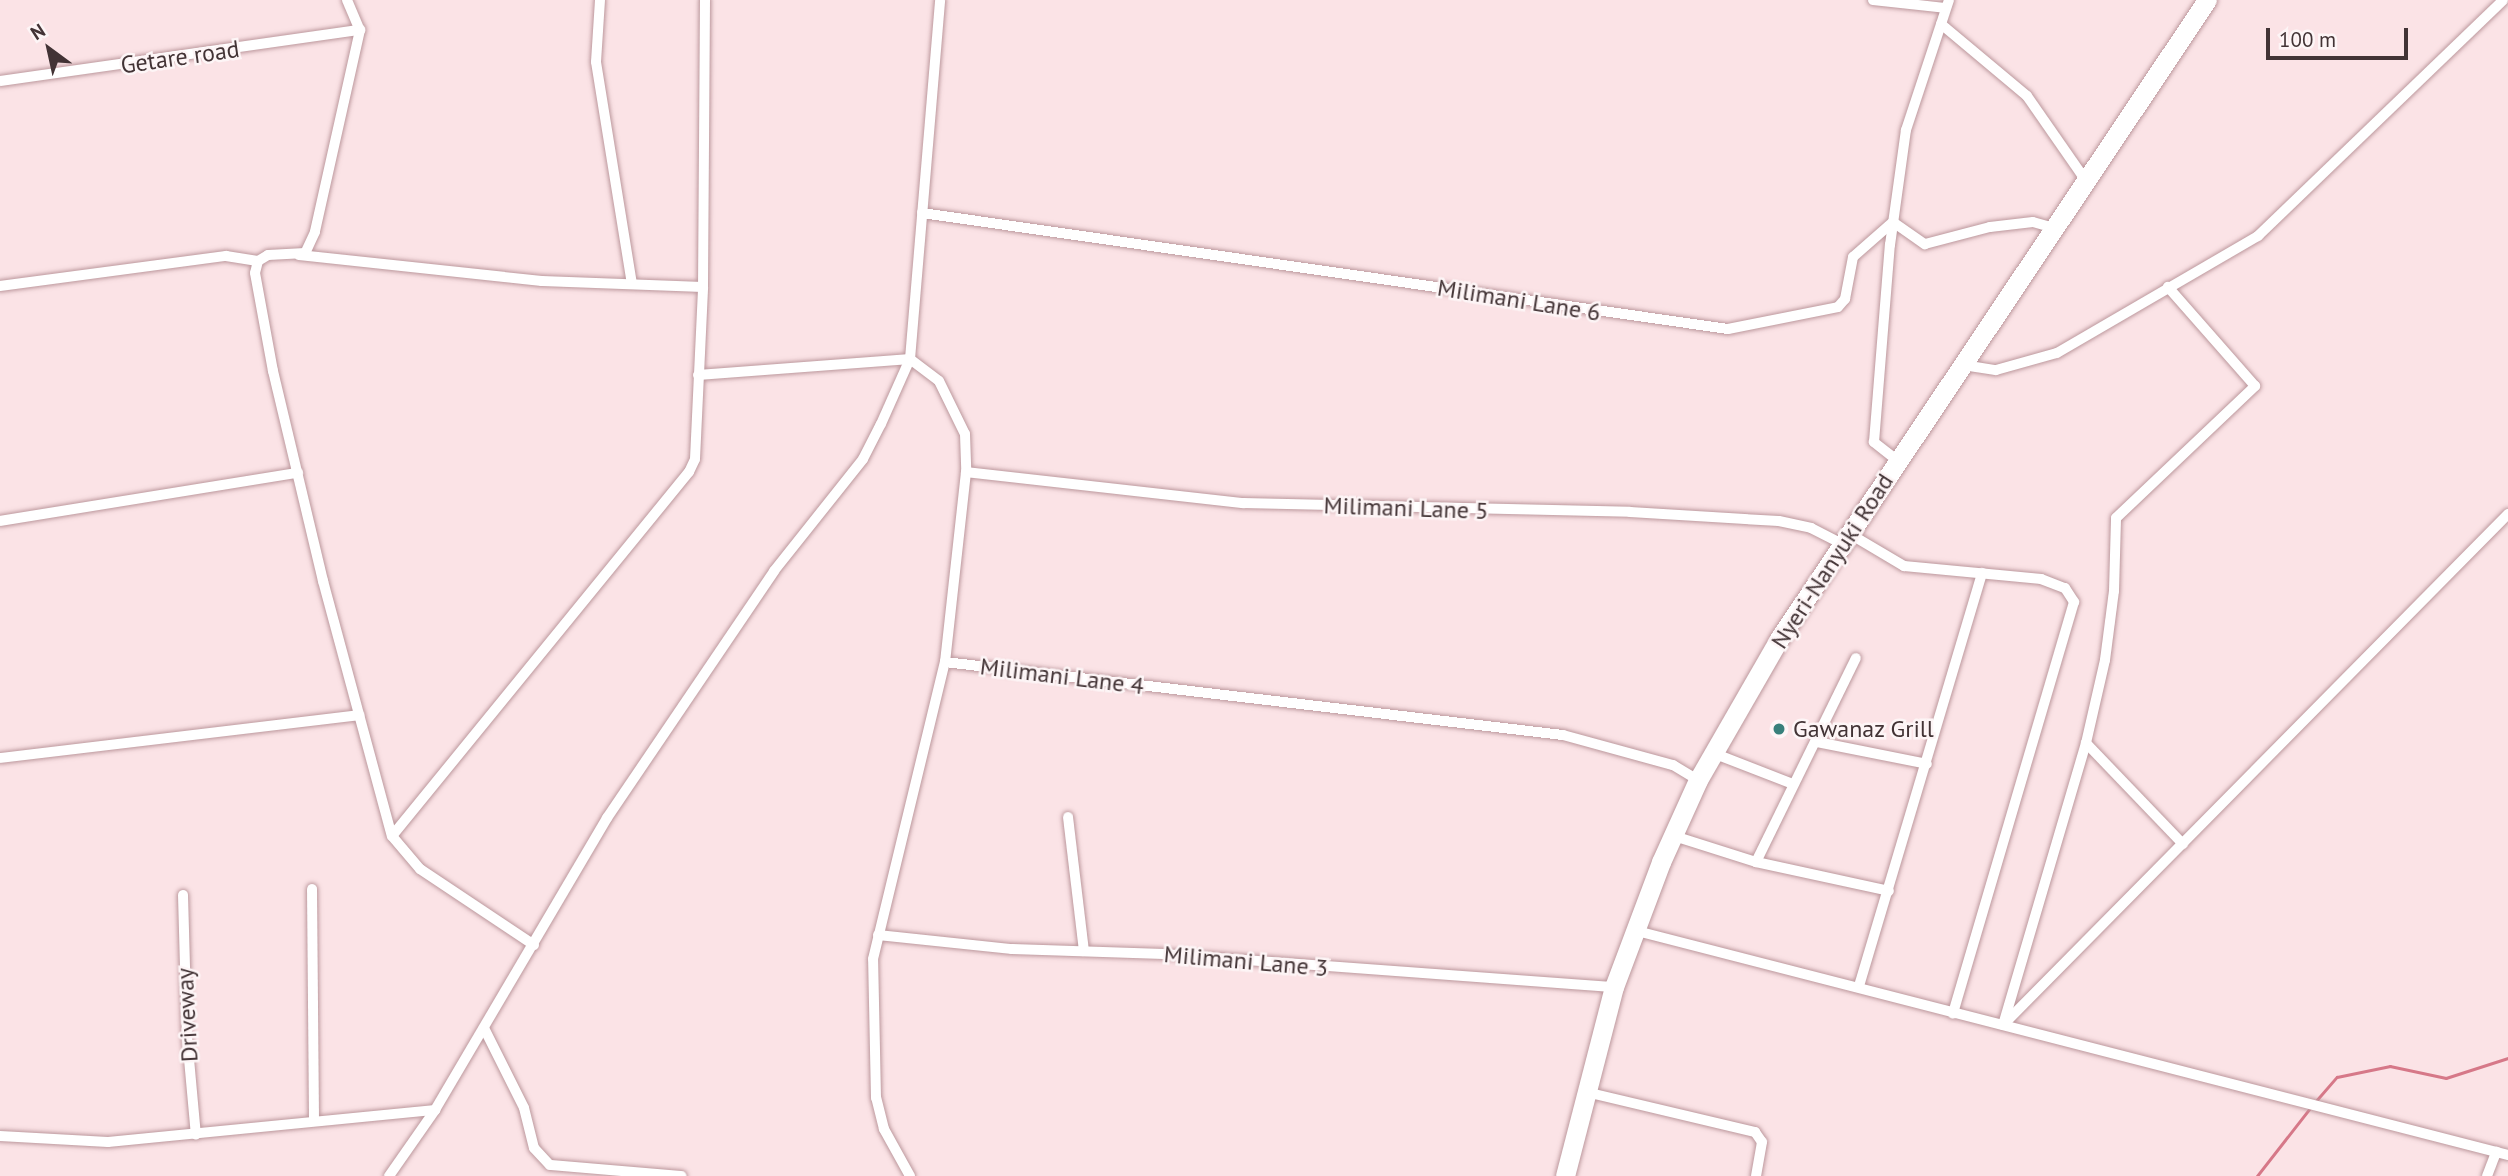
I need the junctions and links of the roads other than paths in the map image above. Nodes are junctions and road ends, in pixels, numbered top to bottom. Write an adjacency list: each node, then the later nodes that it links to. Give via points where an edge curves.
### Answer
1 (347, 0): 10 (street)
2 (600, 0): 18 (street, via 596,62)
3 (705, 0): 20 (street)
4 (940, 0): 13 (street)
5 (1873, 0): 8 (street)
6 (2207, 0): 12 (highway, Nyeri-Nanyuki Road)
7 (2503, 0): 21 (street, via 2275,223)
8 (1947, 4): 9 (street)
9 (1941, 24): 12 (street, via 2027,96); 14 (street, via 1906,130)
10 (360, 30): 11 (street, Getare road); 16 (street, via 315,232 305,253)
11 (0, 81)
12 (2086, 181): 15 (highway, Nyeri-Nanyuki Road)
13 (922, 213): 14 (street, Milimani Lane 6, via 1728,329 1838,307 1845,299 1853,257); 22 (street)
14 (1893, 222): 15 (street, via 1925,244 1990,227 2033,222); 25 (street, via 1874,436 1880,450)
15 (2054, 228): 23 (highway, Nyeri-Nanyuki Road)
16 (299, 255): 17 (street, via 268,255); 18 (street, via 542,281)
17 (258, 261): 19 (street, via 226,256); 27 (street, via 255,273 273,372)
18 (632, 284): 20 (street)
19 (0, 286)
20 (703, 286): 24 (street)
21 (2168, 287): 23 (street, via 2057,353 1996,370); 36 (street, via 2255,386 2116,518 2105,660)
22 (910, 359): 24 (street); 26 (street, via 939,381 954,404 965,434); 52 (street, via 863,459 774,570 607,818)
23 (1963, 365): 25 (highway, Nyeri-Nanyuki Road)
24 (698, 375): 43 (street, via 697,451 689,472)
25 (1898, 461): 30 (highway, Nyeri-Nanyuki Road)
26 (966, 472): 30 (street, Milimani Lane 5, via 1243,503 1630,512 1779,521); 33 (street)
27 (298, 473): 29 (street); 34 (street)
28 (2508, 514): 45 (street)
29 (0, 521)
30 (1846, 539): 31 (street, Milimani Lane 5, via 1904,566); 37 (highway, Nyeri-Nanyuki Road, via 1779,639)
31 (1982, 573): 39 (street); 56 (street, Milimani Lane 5, via 2057,584 2074,602)
32 (1856, 658): 35 (street)
33 (945, 662): 40 (street, Milimani Lane 4, via 1563,735 1673,765); 51 (street, Milimani Lane 4)
34 (359, 715): 38 (street); 43 (street)
35 (1817, 742): 39 (street); 41 (street)
36 (2086, 743): 45 (street); 57 (street)
37 (1713, 753): 40 (highway, Nyeri-Nanyuki Road); 41 (street)
38 (0, 758)
39 (1927, 764): 48 (street)
40 (1698, 780): 44 (highway, Nyeri-Nanyuki Road)
41 (1793, 784): 46 (street)
42 (1068, 817): 53 (street)
43 (391, 836): 52 (street, via 420,869)
44 (1674, 836): 46 (street); 50 (highway, Nyeri-Nanyuki Road)
45 (2183, 844): 57 (street)
46 (1756, 862): 48 (street)
47 (312, 890): 61 (street)
48 (1889, 891): 54 (street)
49 (183, 895): 62 (street, Driveway, via 187,1037)
50 (1633, 930): 54 (street); 55 (highway, Nyeri-Nanyuki Road)
51 (878, 934): 53 (street, Milimani Lane 3, via 1012,949); 68 (street, Milimani Lane 4, via 873,959 872,1076 884,1129)
52 (534, 945): 58 (street)
53 (1084, 951): 55 (street, Milimani Lane 3)
54 (1859, 986): 56 (street)
55 (1614, 987): 59 (highway, Nyeri-Nanyuki Road)
56 (1953, 1014): 57 (street)
57 (2003, 1025): 64 (street)
58 (484, 1028): 60 (street); 67 (street, via 524,1108 534,1148 551,1165)
59 (1586, 1092): 69 (highway, Nyeri-Nanyuki Road); 70 (street, via 1755,1132 1762,1142)
60 (435, 1110): 61 (street); 66 (street)
61 (314, 1120): 62 (street)
62 (196, 1135): 63 (street, via 90,1143)
63 (0, 1136)
64 (2496, 1152): 65 (street); 71 (street)
65 (2508, 1155)
66 (388, 1176)
67 (682, 1176)
68 (910, 1176)
69 (1565, 1176)
70 (1756, 1176)
71 (2487, 1176)

